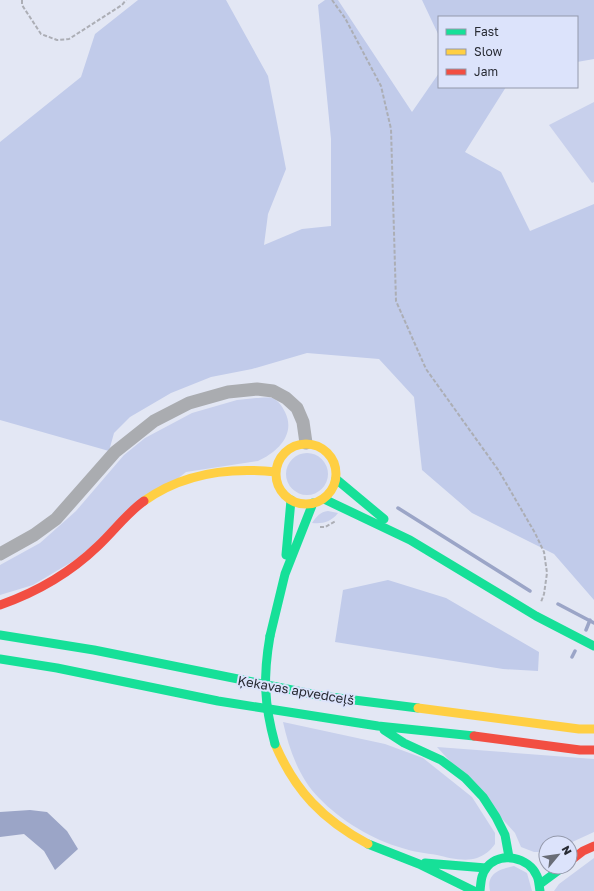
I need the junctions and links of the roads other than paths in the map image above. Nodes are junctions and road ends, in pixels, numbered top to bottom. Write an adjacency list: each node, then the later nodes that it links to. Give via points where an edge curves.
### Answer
1 (306, 443): 2 (main road, via 297,445 282,455); 3 (main road, via 323,448 329,454 334,462); 8 (street, via 303,422 297,408 273,391 257,389 228,392 189,403 154,421 115,452 56,519)
2 (276, 472): 5 (main road, via 279,488); 10 (main road, via 256,469 209,473 163,490 148,498 122,520 74,567 46,586)
3 (336, 479): 4 (main road, via 332,490); 7 (main road)
4 (324, 499): 6 (main road); 7 (main road)
5 (291, 500): 6 (main road, via 302,504); 9 (main road)
6 (313, 503): 9 (main road)
7 (410, 540): 12 (main road, via 536,616)
8 (0, 554)
9 (285, 574): 22 (main road, bridge, via 264,672 268,718 275,744 295,784 334,824 369,845)
10 (0, 604)
11 (0, 635): 15 (main road, Ķekavas apvedceļš, via 94,650 322,696)
12 (594, 646)
13 (0, 659): 14 (main road, Ķekavas apvedceļš, via 218,701)
14 (378, 726): 16 (main road, Ķekavas apvedceļš); 21 (main road, via 404,743 441,760 465,778 483,797 496,817 505,835)
15 (594, 729)
16 (594, 750)
17 (594, 846): 18 (main road)
18 (583, 851): 19 (main road); 20 (main road)
19 (578, 852)
20 (578, 855)
21 (509, 857): 24 (main road); 25 (main road, via 496,860)
22 (412, 861): 25 (main road); 28 (main road)
23 (538, 862): 24 (main road)
24 (529, 864): 27 (main road, via 536,873)
25 (486, 868): 29 (main road, via 480,880)
26 (554, 875): 27 (main road)
27 (540, 888)
28 (474, 891)
29 (480, 891)

